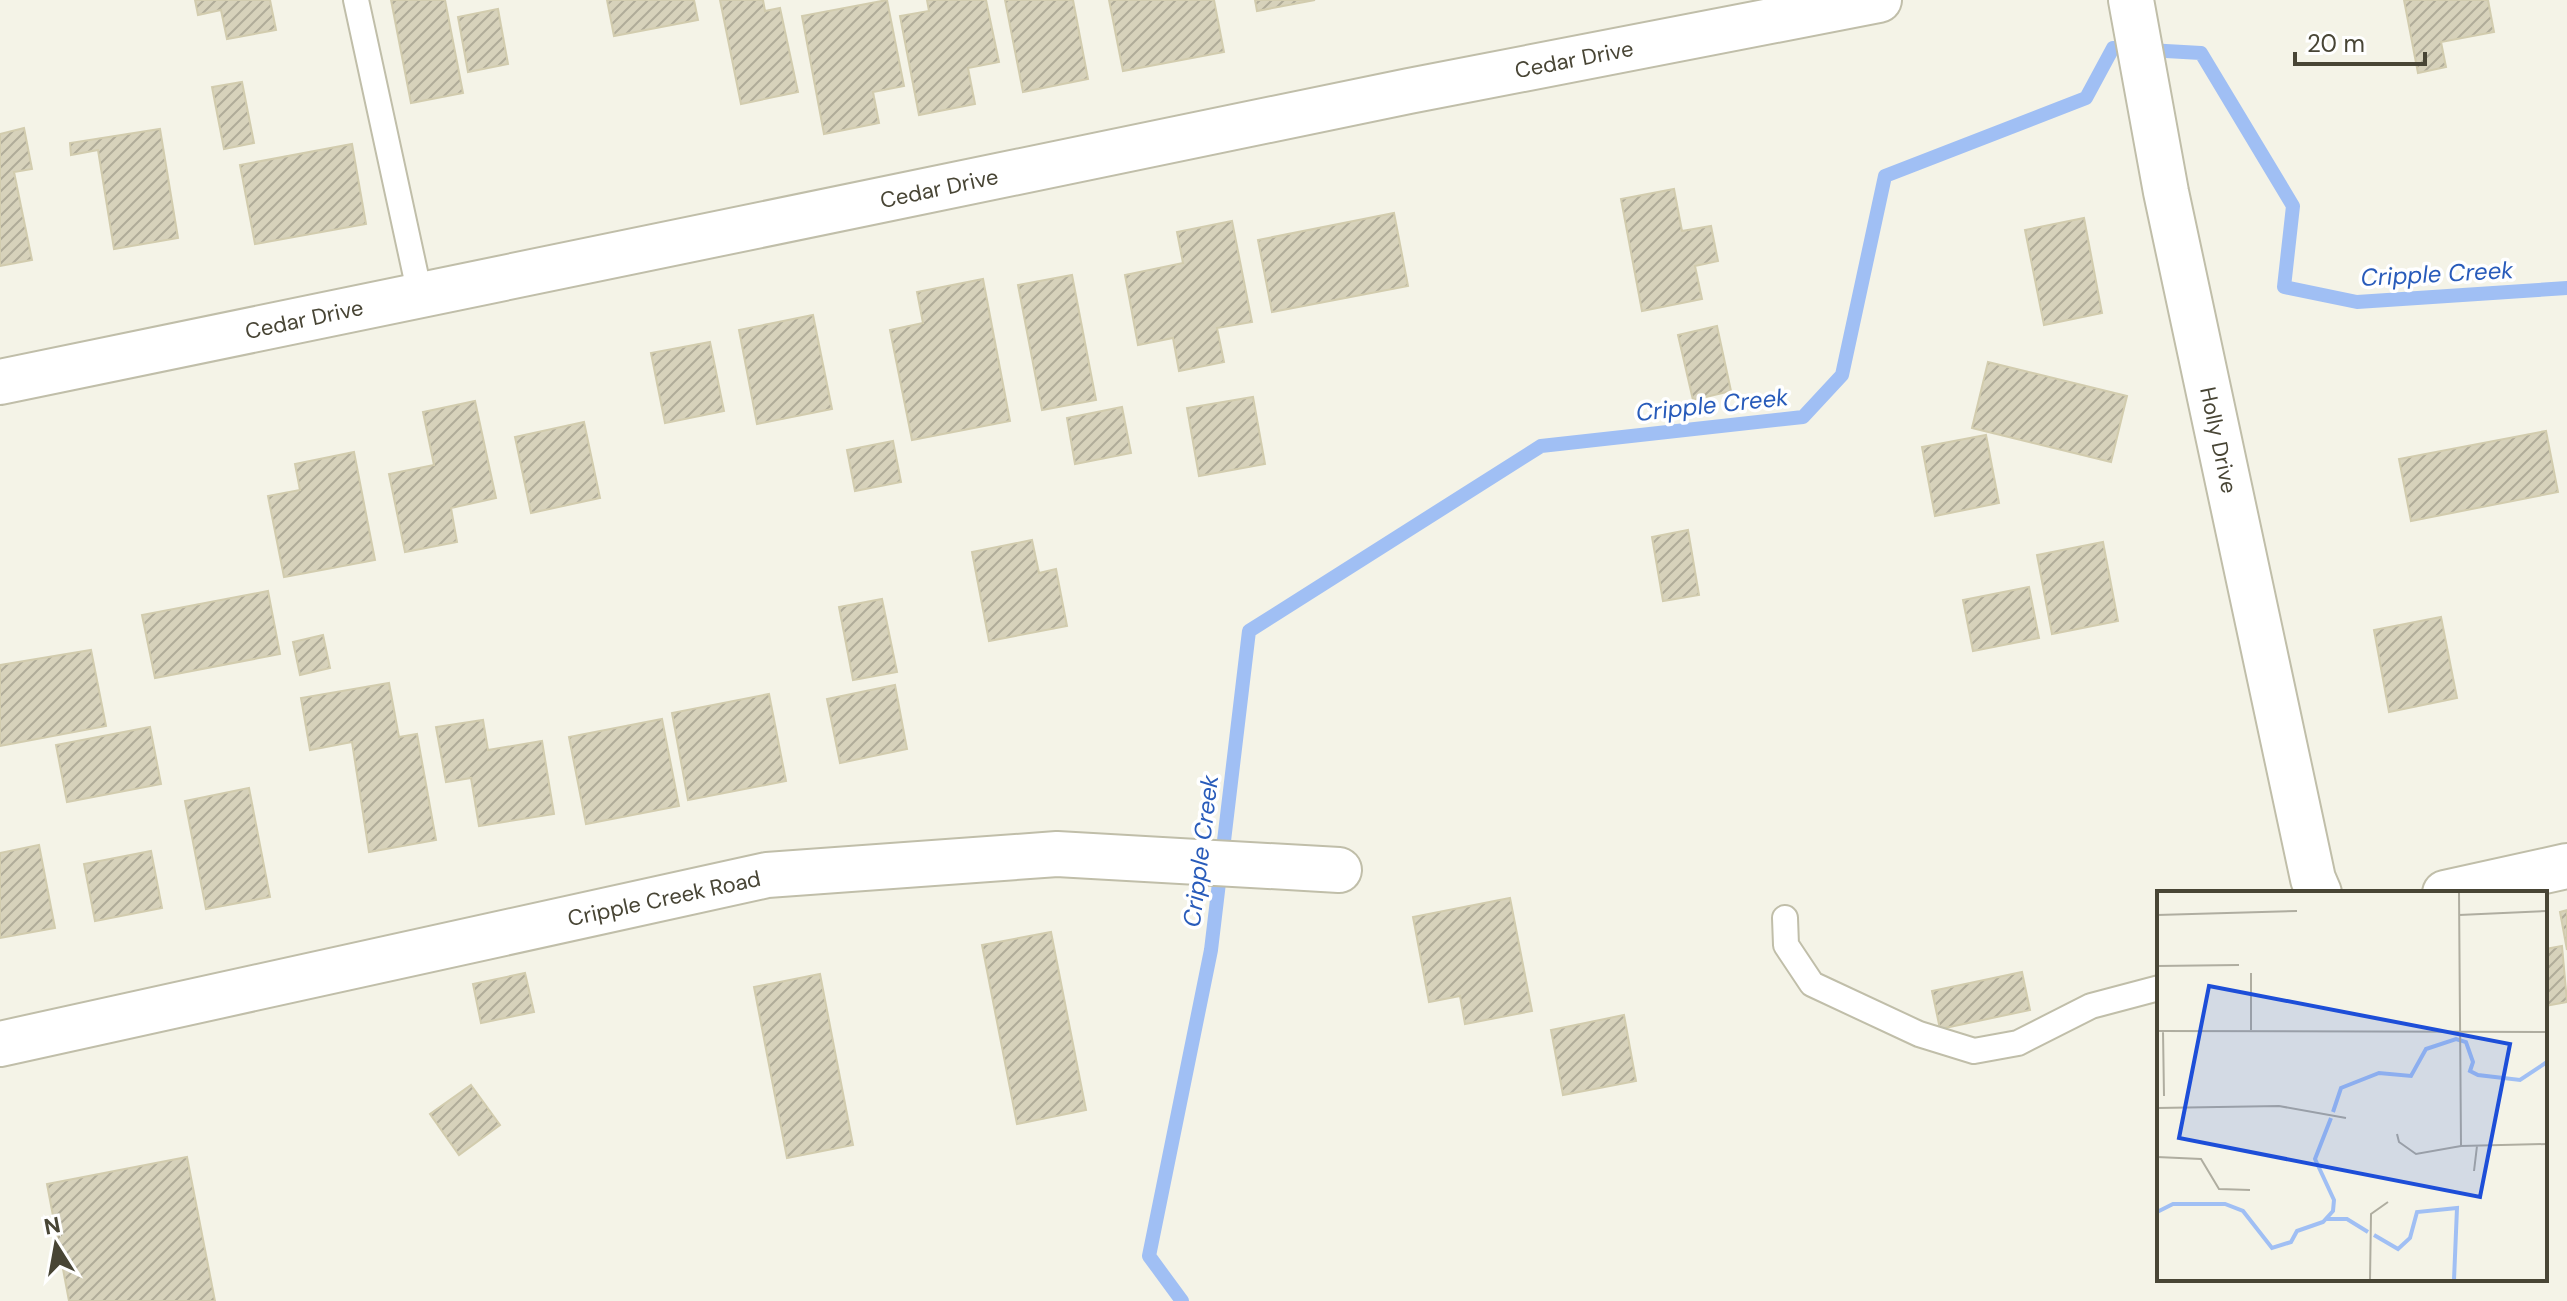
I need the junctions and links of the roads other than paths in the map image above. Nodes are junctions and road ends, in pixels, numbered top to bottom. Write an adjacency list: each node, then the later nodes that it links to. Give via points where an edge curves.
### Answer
1 (356, 0): 4 (lane)
2 (1879, 0): 4 (street, Cedar Drive)
3 (2133, 10): 8 (street, Holly Drive)
4 (420, 295): 5 (street, Cedar Drive)
5 (0, 382)
6 (2567, 866): 9 (street)
7 (1339, 870): 12 (street, Cripple Creek Road, via 1057,854 767,875)
8 (2316, 886)
9 (2459, 891)
10 (1785, 918): 11 (lane, via 1786,945 1812,984 1919,1034 1974,1051 2018,1043 2091,1006)
11 (2157, 989)
12 (0, 1044)

